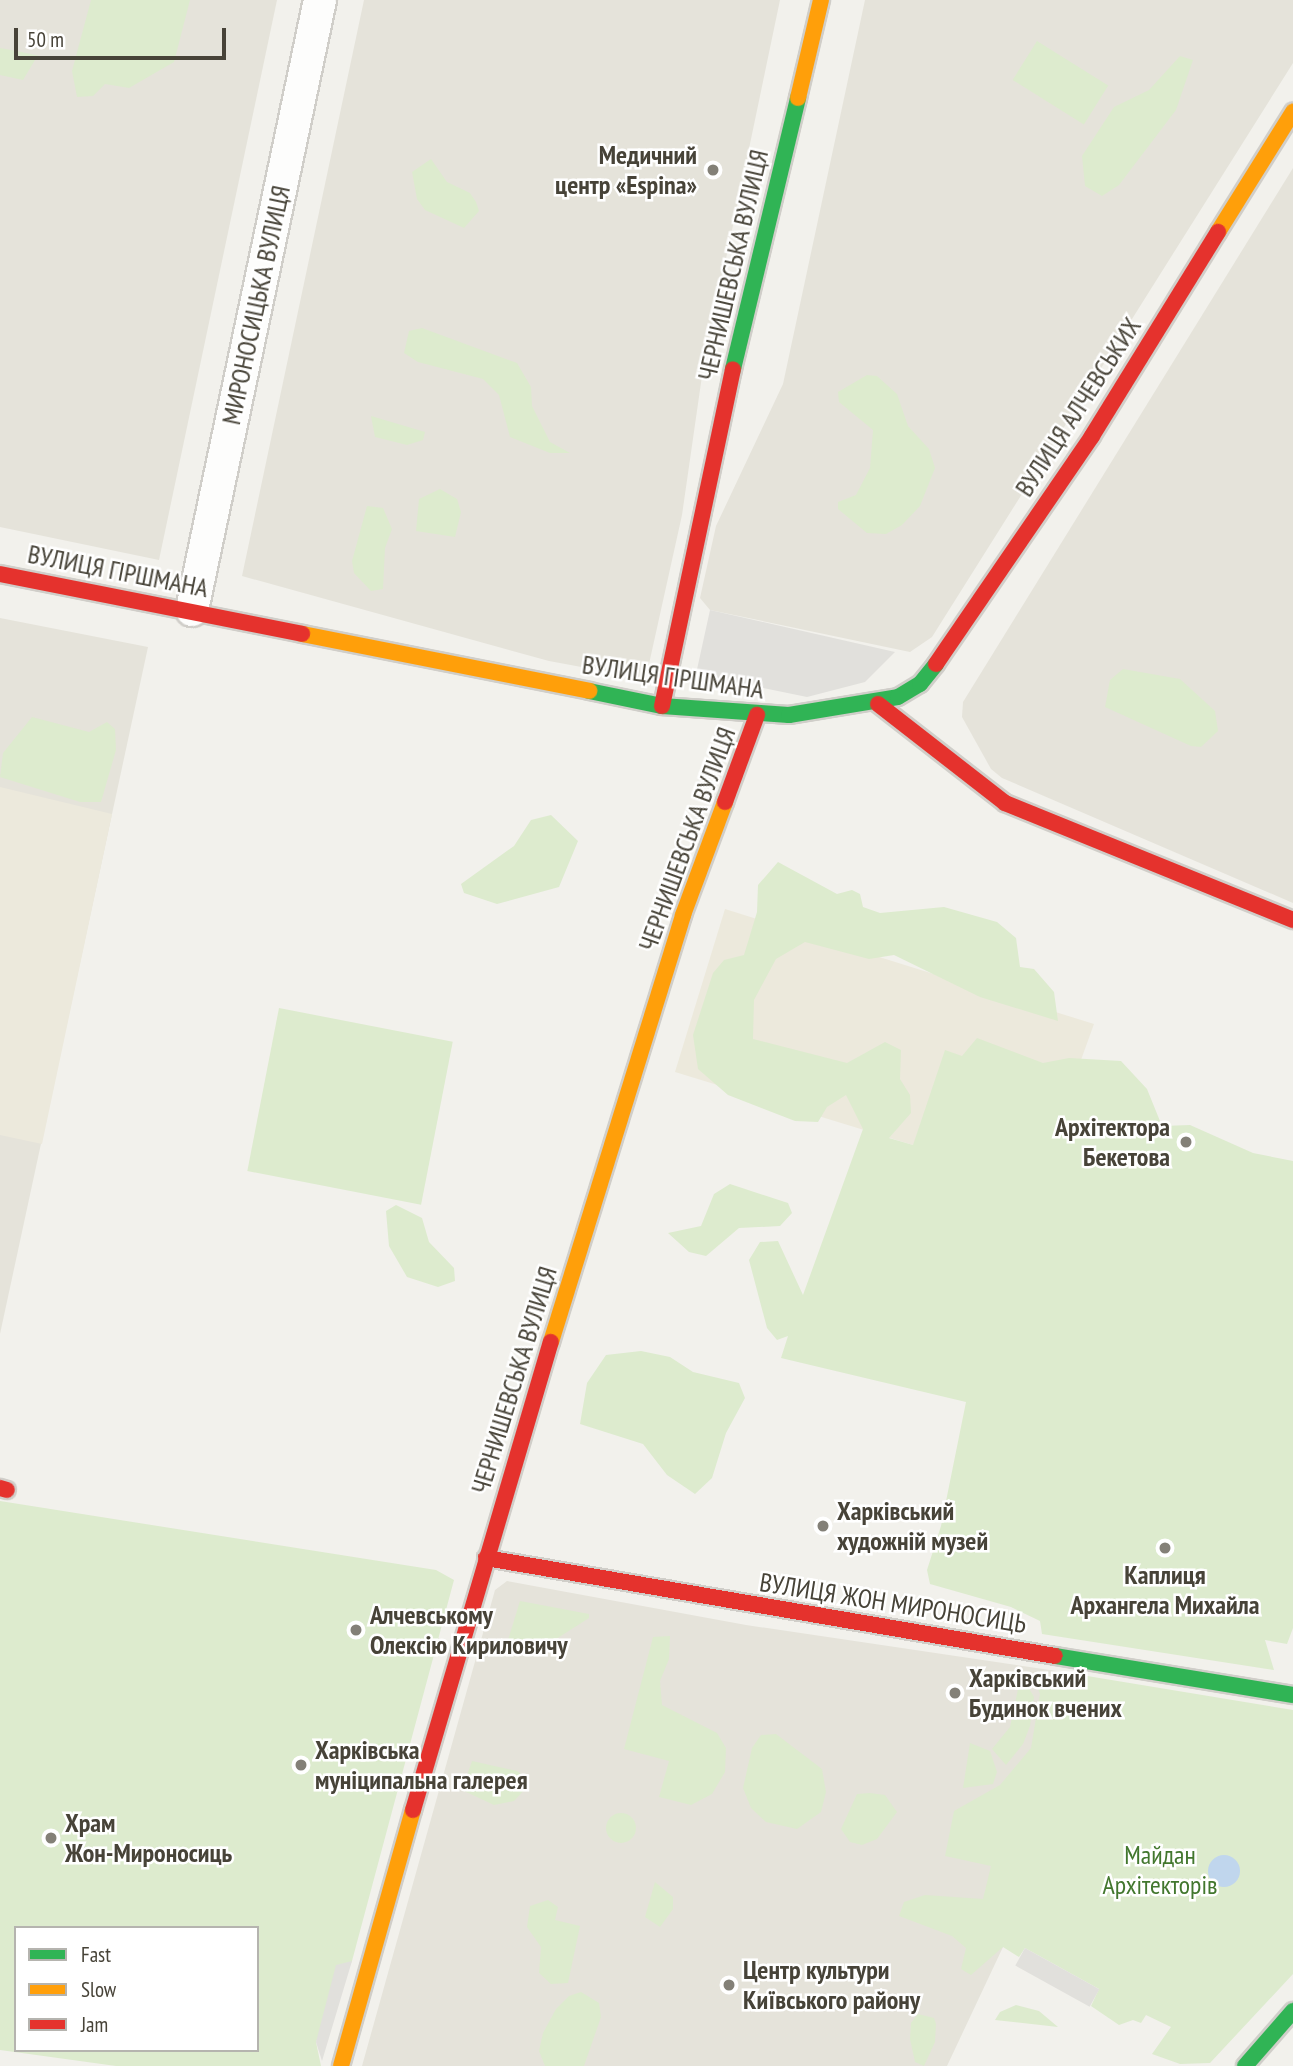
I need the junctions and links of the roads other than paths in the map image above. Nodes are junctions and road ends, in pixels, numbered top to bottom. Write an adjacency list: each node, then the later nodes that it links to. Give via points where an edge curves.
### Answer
1 (320, 0): 5 (street, МИРОНОСИЦЬКА ВУЛИЦЯ)
2 (821, 0): 7 (street, ЧЕРНИШЕВСЬКА ВУЛИЦЯ, via 730,385)
3 (1293, 111): 6 (street, ВУЛИЦЯ АЛЧЕВСЬКИХ, via 1092,436 953,644 920,684)
4 (0, 574): 5 (street, ВУЛИЦЯ ГІРШМАНА)
5 (192, 610): 7 (street, ВУЛИЦЯ ГІРШМАНА)
6 (878, 704): 8 (street, ВУЛИЦЯ ГІРШМАНА); 9 (street, via 1005,803)
7 (662, 706): 8 (street, ВУЛИЦЯ ГІРШМАНА)
8 (757, 716): 10 (street, ЧЕРНИШЕВСЬКА ВУЛИЦЯ, via 683,915)
9 (1293, 920)
10 (486, 1558): 11 (street, ВУЛИЦЯ ЖОН МИРОНОСИЦЬ); 14 (street, ЧЕРНИШЕВСЬКА ВУЛИЦЯ)
11 (1293, 1695)
12 (1293, 2011): 13 (street)
13 (1261, 2058): 15 (street)
14 (341, 2066)
15 (1245, 2066)

